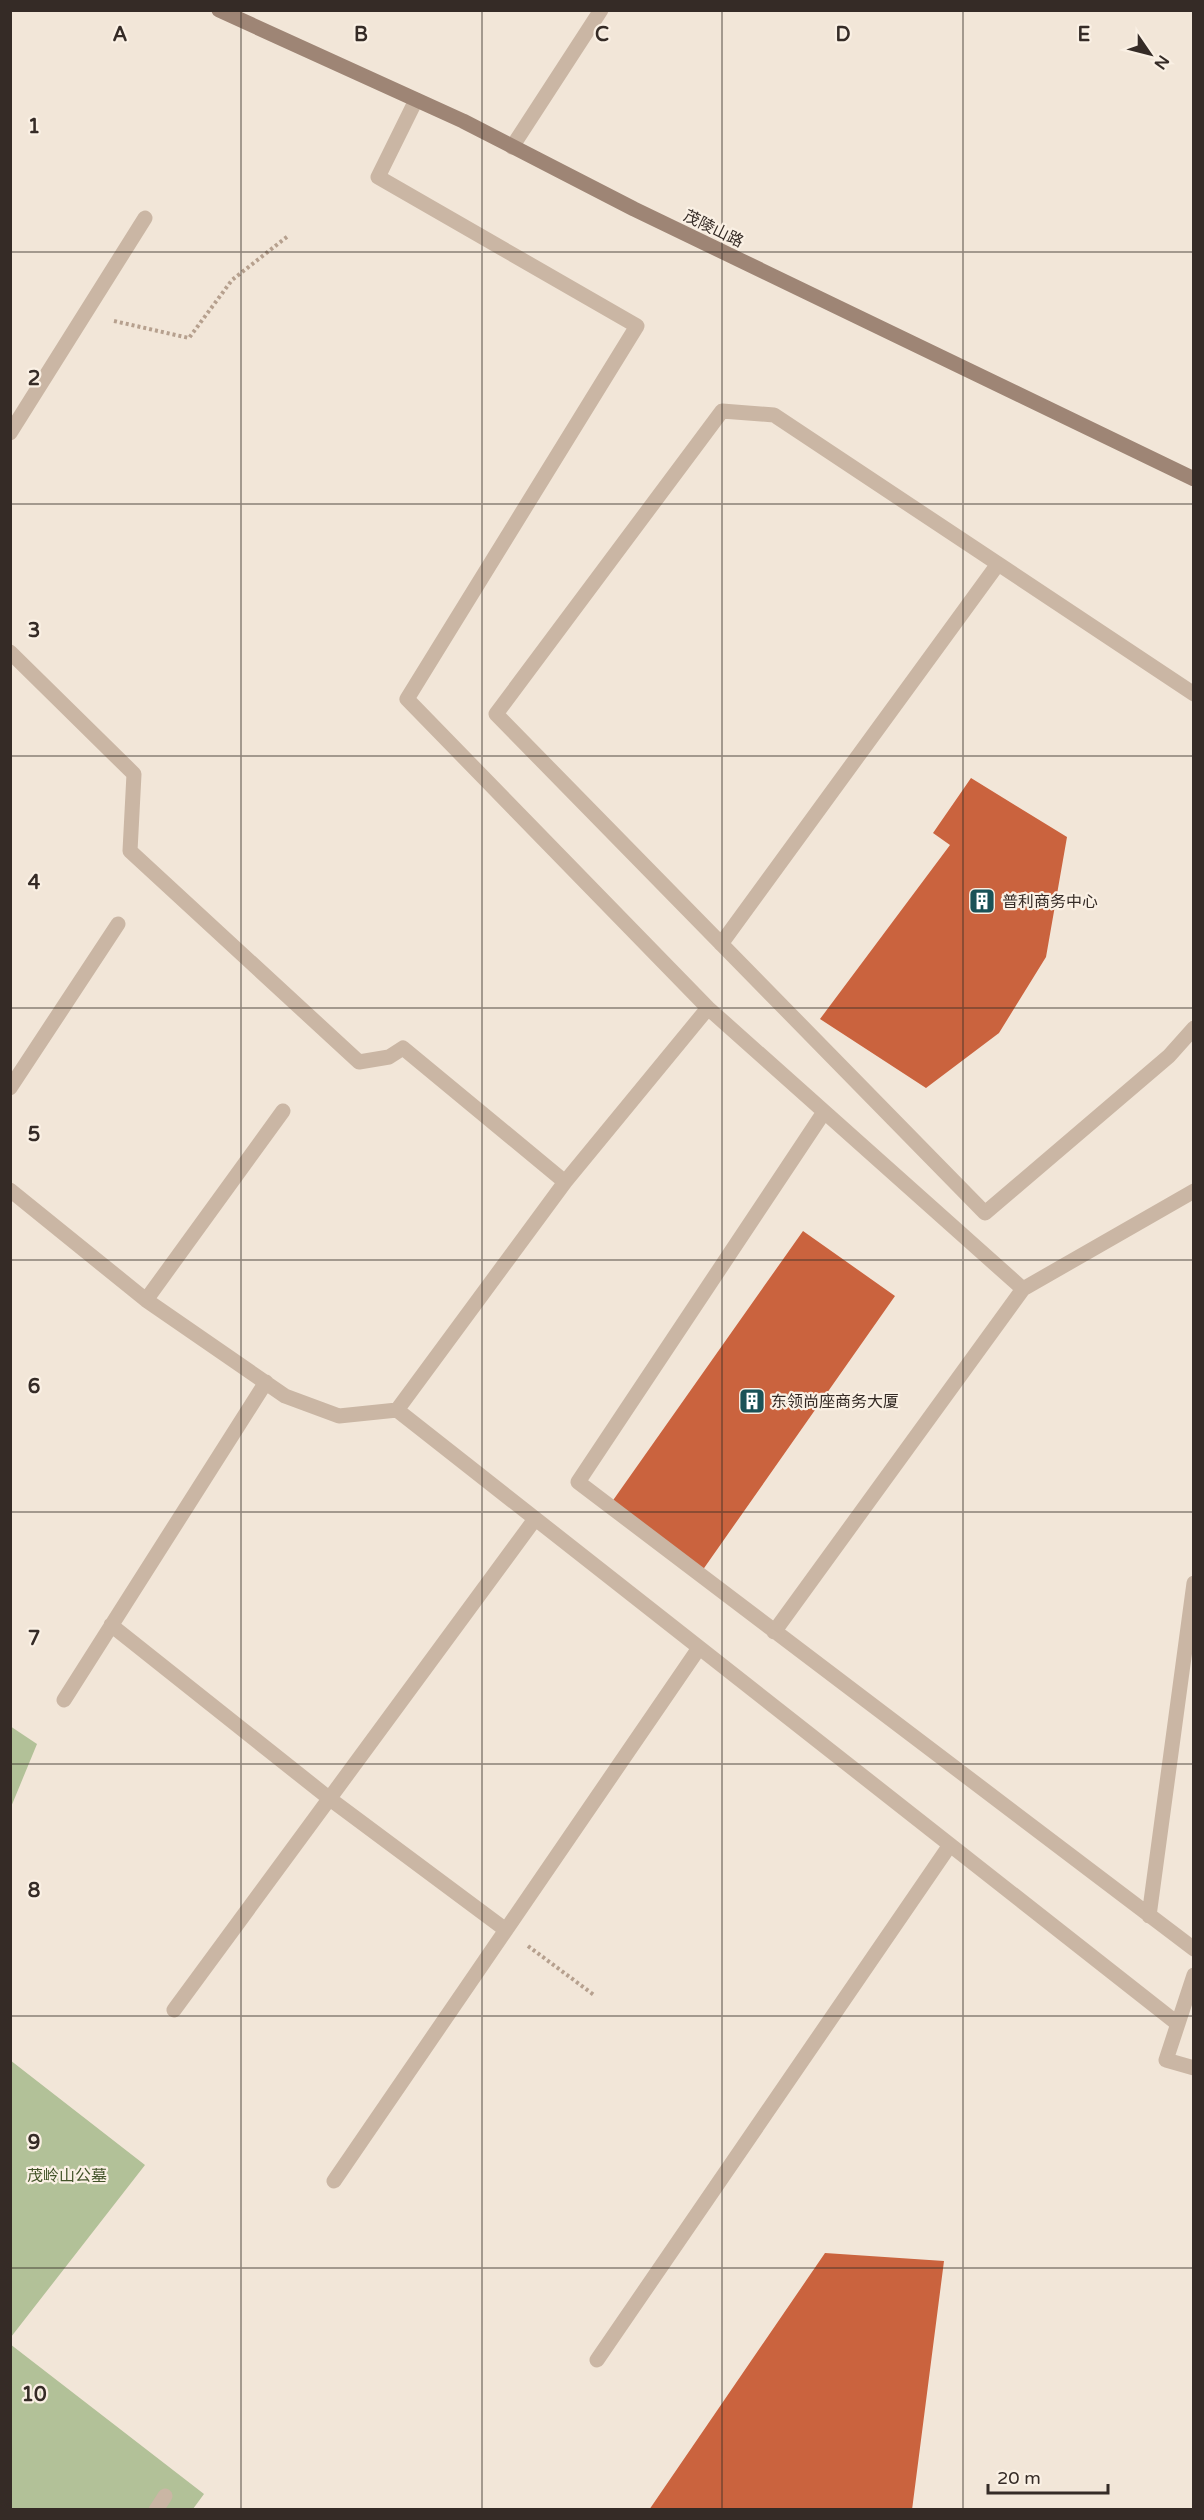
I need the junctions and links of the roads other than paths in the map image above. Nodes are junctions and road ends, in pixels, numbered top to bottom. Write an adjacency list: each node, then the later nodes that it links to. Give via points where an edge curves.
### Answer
1 (219, 10): 3 (street, 茂陵山路)
2 (600, 10): 4 (street)
3 (416, 100): 4 (street, 茂陵山路); 13 (street, via 378,177 637,326 407,699)
4 (512, 147): 7 (street, 茂陵山路)
5 (145, 218): 6 (street)
6 (10, 433)
7 (1194, 479)
8 (999, 564): 10 (street); 12 (street); 12 (street, via 774,415 722,411 496,714)
9 (10, 652): 18 (street, via 134,774 130,851 359,1062 389,1058 403,1048)
10 (1194, 694)
11 (118, 924): 15 (street)
12 (721, 944): 14 (street, via 985,1214 1169,1056)
13 (708, 1008): 17 (street); 18 (street)
14 (1194, 1028)
15 (10, 1088)
16 (283, 1111): 22 (street)
17 (824, 1112): 21 (street); 28 (street, via 578,1482)
18 (565, 1182): 24 (street)
19 (10, 1191): 22 (street)
20 (1194, 1191): 21 (street)
21 (1023, 1289): 28 (street)
22 (146, 1300): 23 (street)
23 (266, 1382): 24 (street, via 285,1396 339,1416); 27 (street)
24 (397, 1410): 25 (street)
25 (535, 1519): 29 (street); 31 (street)
26 (1194, 1583): 33 (street)
27 (111, 1625): 30 (street); 31 (street)
28 (774, 1632): 33 (street)
29 (699, 1648): 32 (street); 34 (street)
30 (63, 1700)
31 (330, 1799): 34 (street); 37 (street)
32 (950, 1845): 38 (street); 41 (street)
33 (1149, 1916): 35 (street)
34 (506, 1930): 40 (street)
35 (1194, 1948)
36 (1194, 1975): 38 (street)
37 (174, 2010)
38 (1178, 2024): 39 (street, via 1166,2060)
39 (1194, 2068)
40 (334, 2181)
41 (597, 2360)
42 (165, 2496): 43 (street)
43 (156, 2510)

